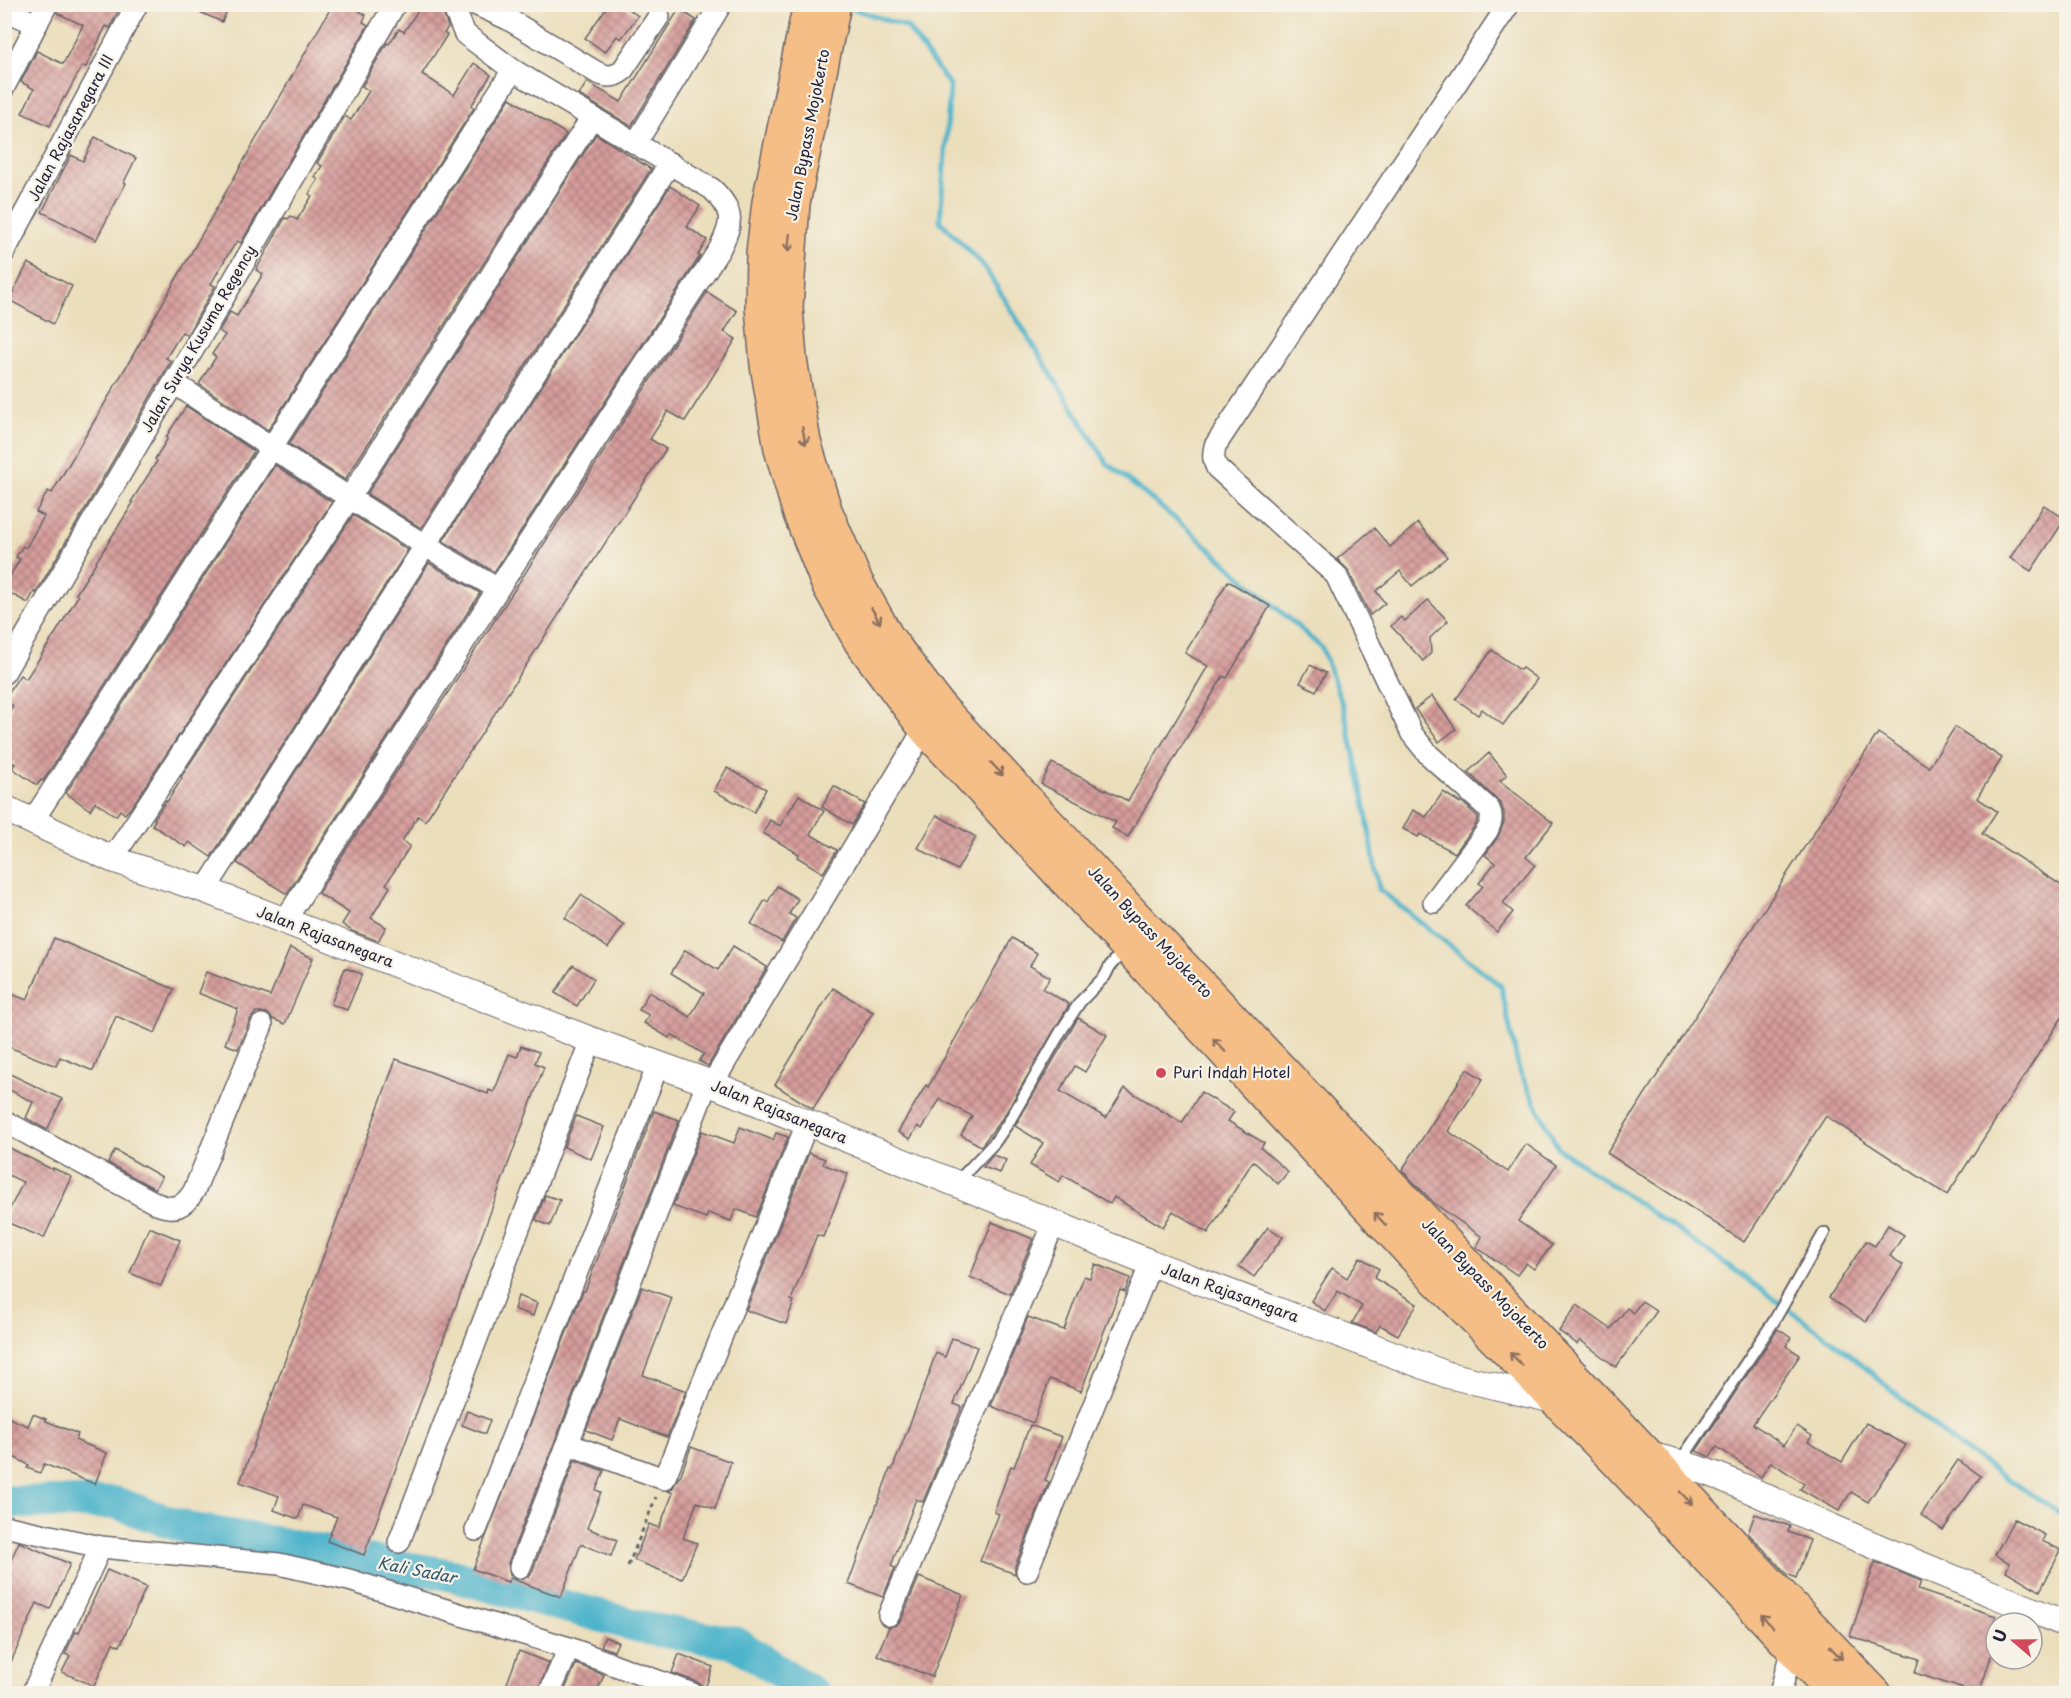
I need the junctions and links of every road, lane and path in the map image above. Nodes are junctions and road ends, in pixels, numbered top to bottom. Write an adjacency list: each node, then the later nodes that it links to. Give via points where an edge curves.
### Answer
1 (47, 4): 11 (street)
2 (137, 4): 18 (street, Jalan Rajasanegara III)
3 (394, 4): 19 (street, Jalan Surya Kusuma Regency)
4 (452, 4): 13 (street, via 465,34)
5 (475, 4): 10 (street, via 609,76 622,72)
6 (721, 4): 16 (street)
7 (834, 4): 12 (highway, Jalan Bypass Mojokerto)
8 (1509, 4): 30 (street, via 1213,454 1217,468 1336,575 1412,734 1492,814 1487,831)
9 (4, 9): 11 (street)
10 (659, 16)
11 (37, 24): 14 (street)
12 (813, 25): 25 (highway, Jalan Bypass Mojokerto, via 769,202 762,307 768,376 799,511 828,584 861,642); 44 (highway, Jalan Bypass Mojokerto, one-way to 44, via 793,202 786,308 790,359 804,442 825,510 855,580 887,637 940,708)
13 (513, 70): 15 (street); 20 (street)
14 (4, 87)
15 (592, 117): 16 (street); 21 (street)
16 (636, 143): 17 (street)
17 (670, 163): 22 (street); 23 (street, via 712,189 729,208 726,235)
18 (4, 252)
19 (174, 383): 20 (street); 24 (street, Jalan Surya Kusuma Regency)
20 (270, 447): 21 (street); 27 (street)
21 (350, 497): 22 (street); 28 (street)
22 (424, 546): 23 (street); 29 (street)
23 (498, 589): 31 (street)
24 (4, 673)
25 (925, 728): 32 (highway, Jalan Bypass Mojokerto); 36 (street)
26 (4, 808): 27 (street, Jalan Rajasanegara)
27 (32, 822): 28 (street, Jalan Rajasanegara)
28 (112, 859): 29 (street, Jalan Rajasanegara)
29 (205, 890): 31 (street, Jalan Rajasanegara)
30 (1434, 902)
31 (284, 922): 34 (street, Jalan Rajasanegara)
32 (1127, 946): 39 (lane, via 1074,1012 995,1142); 43 (highway, Jalan Bypass Mojokerto, one-way to 32, via 1430,1273)
33 (262, 1025): 37 (street, via 194,1191 178,1208 156,1204)
34 (591, 1040): 35 (street, Jalan Rajasanegara); 52 (street)
35 (658, 1065): 36 (street, Jalan Rajasanegara); 51 (street)
36 (709, 1084): 38 (street, Jalan Rajasanegara); 45 (street)
37 (4, 1121)
38 (807, 1124): 39 (street, Jalan Rajasanegara); 49 (street)
39 (955, 1184): 40 (street, Jalan Rajasanegara)
40 (1054, 1223): 42 (street, Jalan Rajasanegara); 57 (street)
41 (1824, 1233): 48 (lane, via 1774,1321)
42 (1151, 1263): 43 (street, Jalan Rajasanegara, via 1448,1375); 56 (street)
43 (1558, 1401): 44 (street, Jalan Rajasanegara); 47 (highway, Jalan Bypass Mojokerto)
44 (1598, 1404): 46 (highway, Jalan Bypass Mojokerto)
45 (568, 1444): 49 (street); 55 (street)
46 (1646, 1455): 47 (street); 48 (street); 66 (highway, Jalan Bypass Mojokerto, one-way to 66)
47 (1612, 1456): 60 (highway, Jalan Bypass Mojokerto, one-way to 47)
48 (1680, 1463): 58 (street)
49 (664, 1479): 54 (path)
50 (4, 1526): 53 (street)
51 (476, 1530)
52 (399, 1542)
53 (101, 1547): 59 (street, via 279,1564 349,1580); 61 (street)
54 (628, 1566)
55 (520, 1567)
56 (1027, 1571)
57 (890, 1615)
58 (2067, 1624)
59 (569, 1648): 62 (street); 63 (street)
60 (1792, 1648): 64 (street); 65 (highway, Jalan Bypass Mojokerto)
61 (32, 1694)
62 (549, 1694)
63 (693, 1694)
64 (1780, 1694)
65 (1836, 1694)
66 (1875, 1694)

